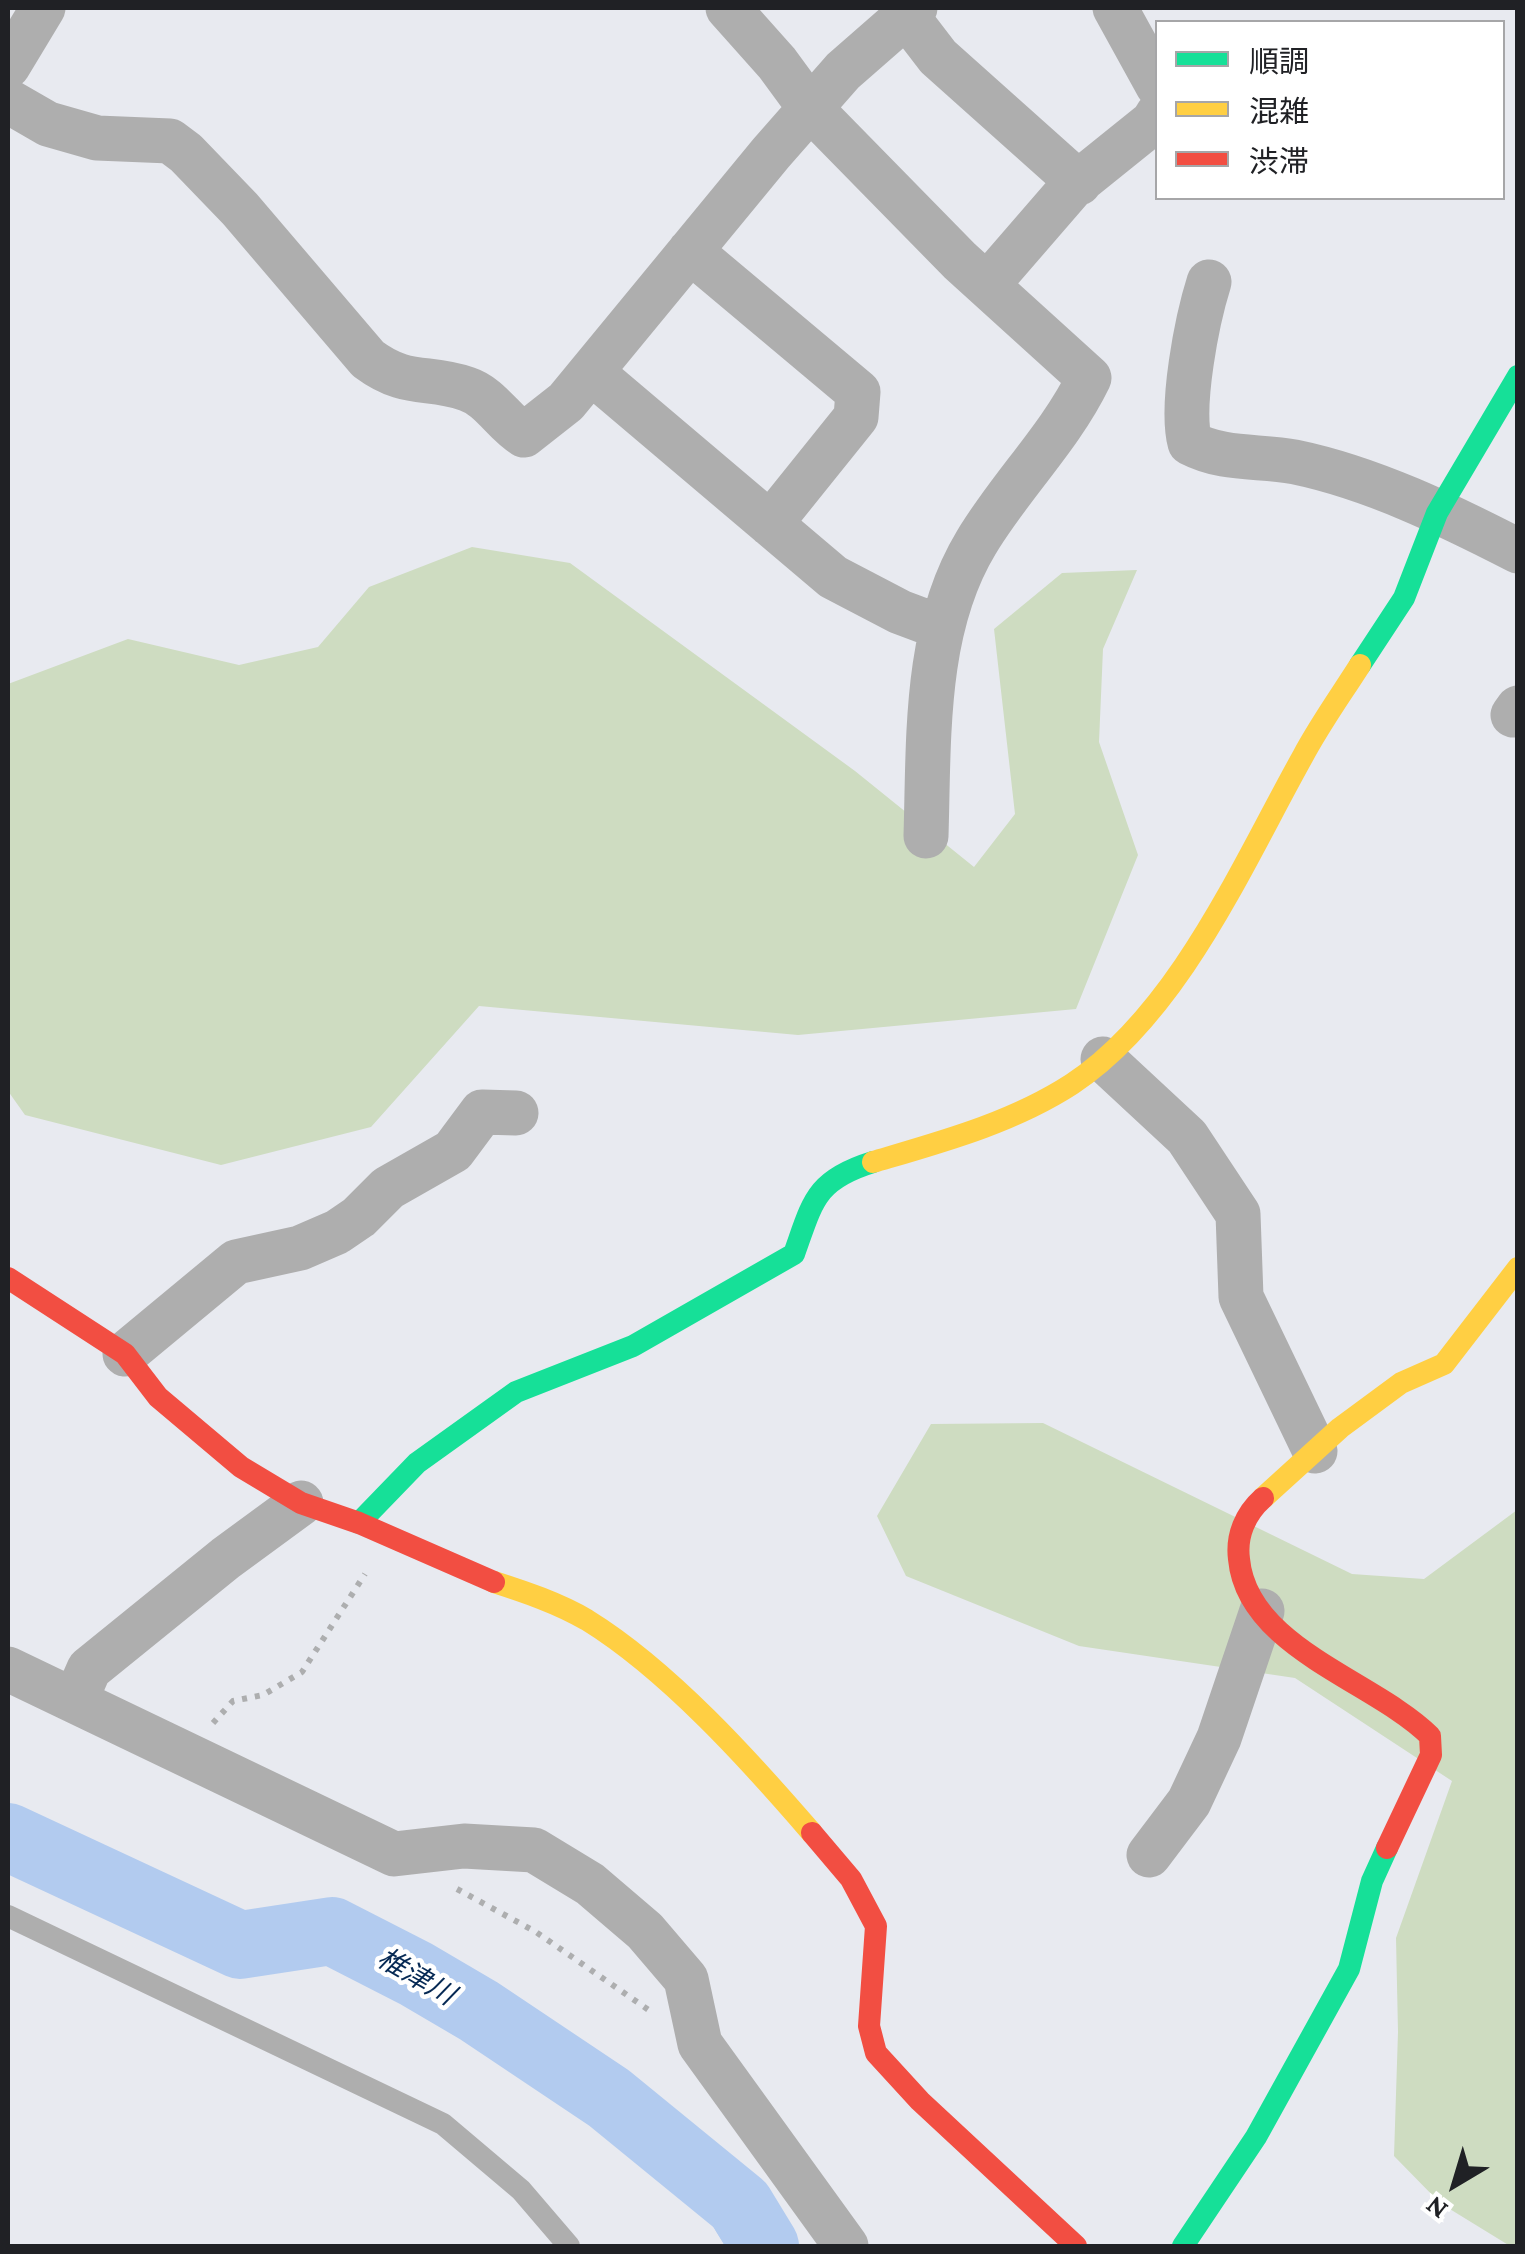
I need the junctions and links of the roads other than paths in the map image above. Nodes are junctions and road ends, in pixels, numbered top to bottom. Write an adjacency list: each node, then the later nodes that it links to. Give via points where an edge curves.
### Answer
1 (43, 8): 5 (street)
2 (728, 8): 8 (street)
3 (1115, 8): 6 (street)
4 (910, 11): 8 (street); 10 (street, via 938,57)
5 (8, 66)
6 (1155, 81)
7 (8, 101): 14 (street, via 48,124 97,138 170,141 186,152 390,376 469,389 524,435)
8 (810, 108): 11 (street); 13 (street)
9 (1155, 119): 10 (street)
10 (1078, 183): 13 (street)
11 (690, 251): 14 (street); 17 (street, via 858,392 856,417)
12 (1209, 282): 16 (street, via 1185,424 1190,443 1210,454 1312,467)
13 (987, 284): 19 (street, via 1089,378 974,544)
14 (591, 372): 17 (street)
15 (1518, 376): 16 (street)
16 (1437, 513): 18 (street); 21 (street, via 1404,598 1305,751 1225,902 1121,1045)
17 (770, 524): 19 (street, via 834,577)
18 (1518, 551)
19 (940, 627): 20 (street)
20 (926, 836)
21 (1103, 1059): 27 (street, via 1187,1137 1238,1214 1241,1297); 29 (street, via 1034,1106 828,1182 813,1202 794,1254 632,1346 516,1392 417,1463)
22 (516, 1113): 26 (street, via 482,1112 454,1151 388,1188 337,1232 236,1262)
23 (1518, 1268): 25 (street)
24 (8, 1278): 26 (street)
25 (1504, 1312): 27 (street, via 1444,1364 1401,1383)
26 (125, 1354): 28 (street, via 158,1398 240,1467)
27 (1315, 1451): 30 (street, via 1252,1508 1237,1541 1240,1572)
28 (301, 1503): 29 (street); 32 (street, via 89,1669)
29 (365, 1525): 37 (street, via 585,1619 640,1657 764,1776 851,1879 876,1926 870,2026 876,2053)
30 (1262, 1612): 33 (street, via 1190,1802); 38 (street, via 1324,1666 1409,1714 1430,1736 1432,1754 1372,1880 1349,1969 1256,2137)
31 (8, 1669): 32 (street)
32 (75, 1701): 36 (street, via 394,1854 464,1846 534,1850 590,1884 645,1931 686,1979 700,2044)
33 (1149, 1855)
34 (8, 1916): 35 (lane, via 444,2124 521,2190)
35 (569, 2246)
36 (846, 2246)
37 (1076, 2246)
38 (1183, 2246)

